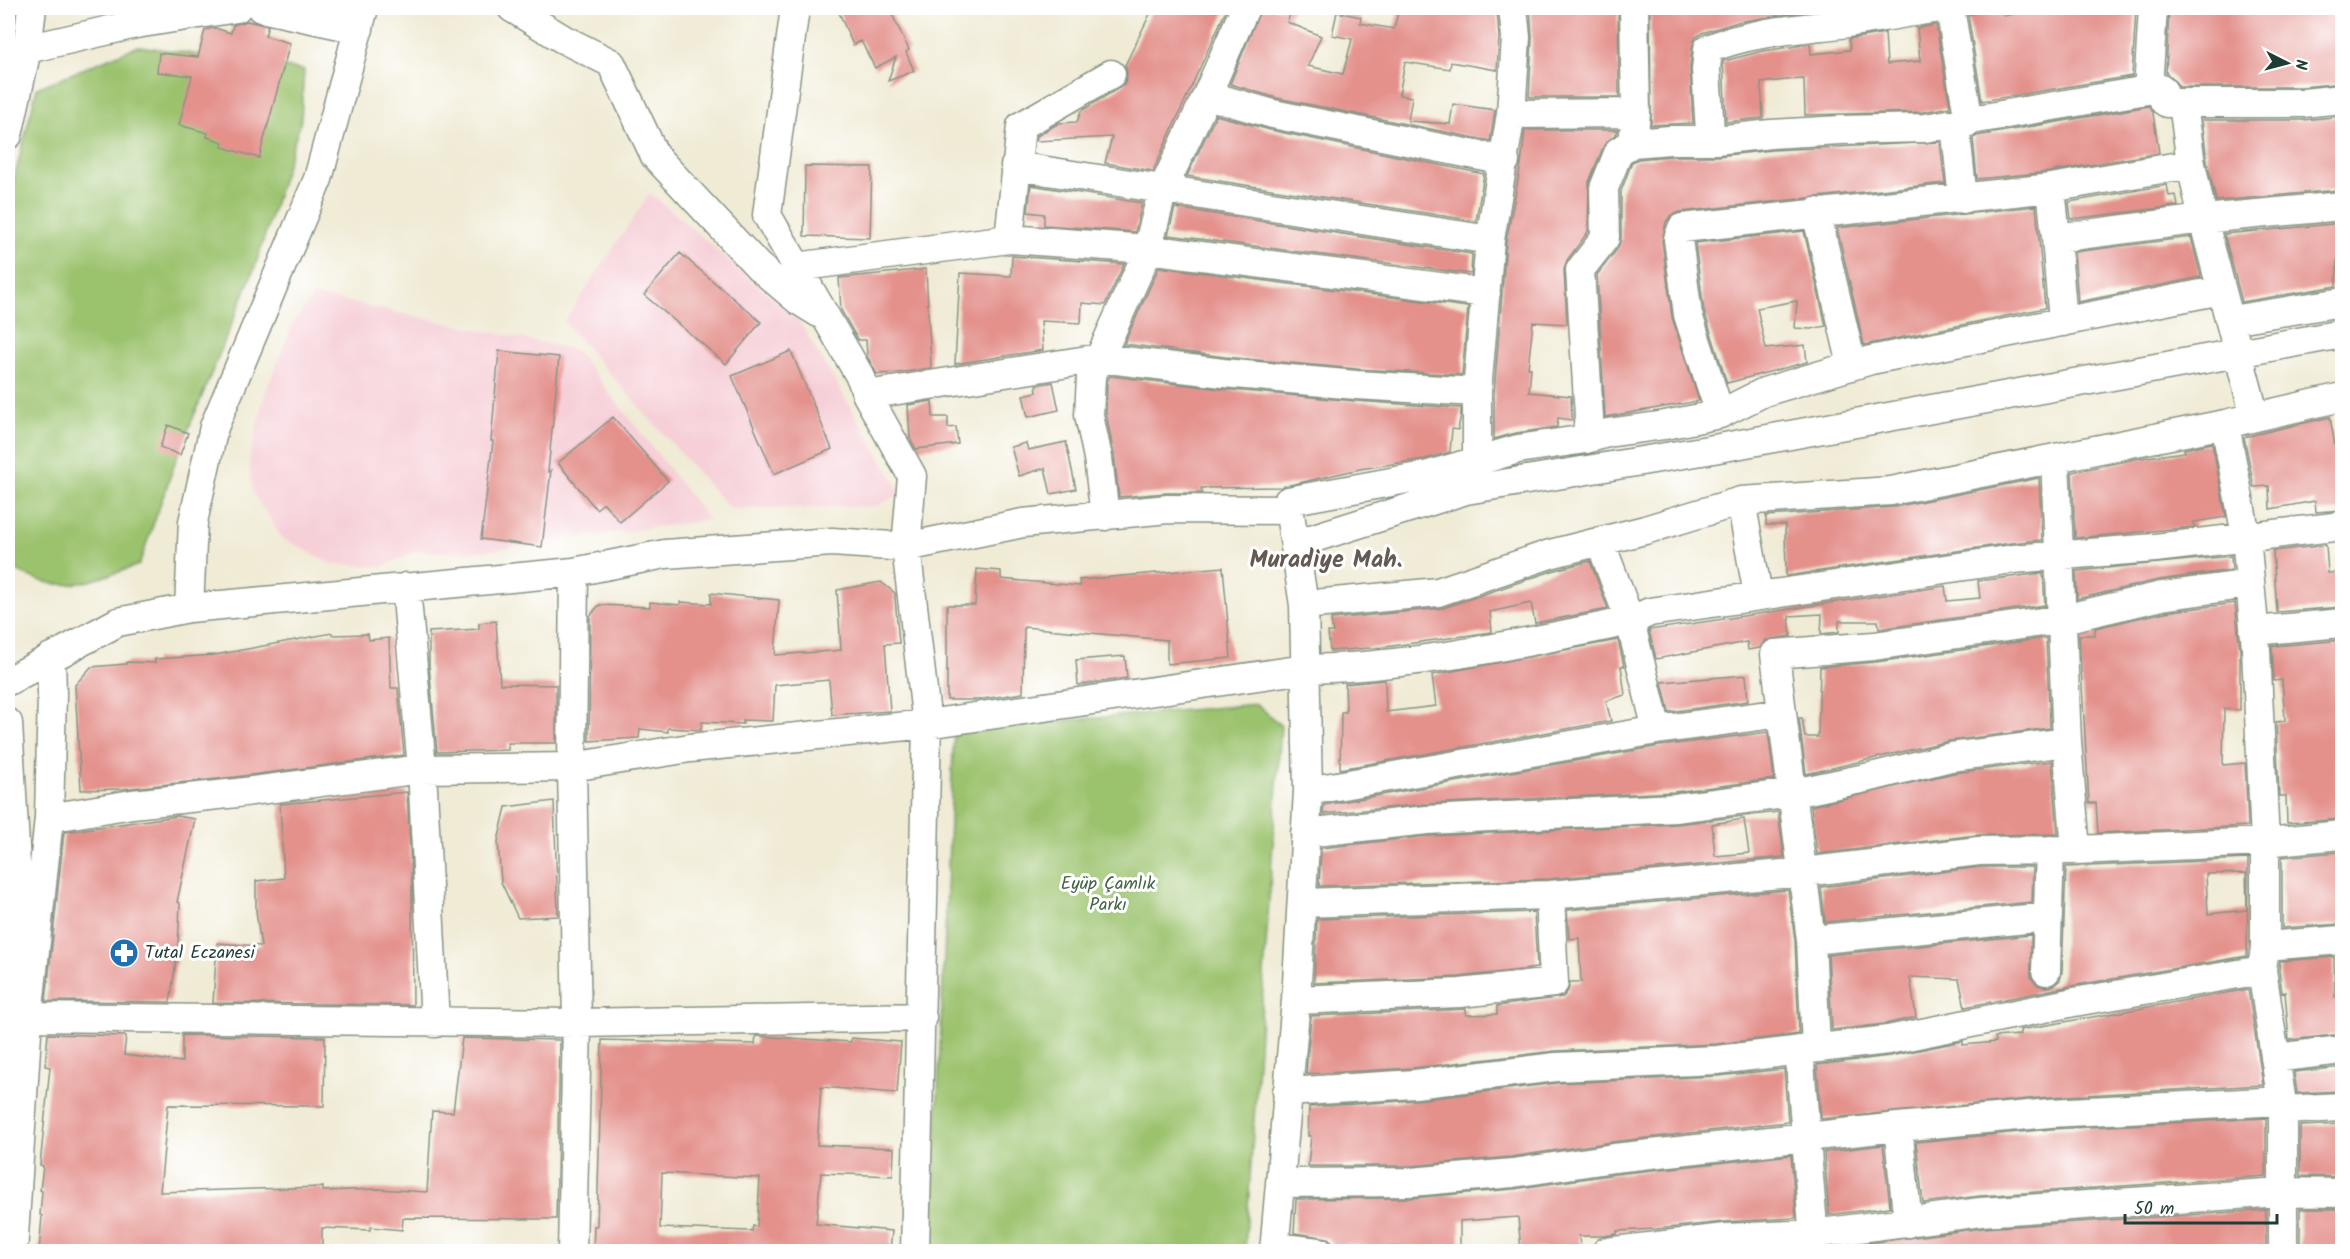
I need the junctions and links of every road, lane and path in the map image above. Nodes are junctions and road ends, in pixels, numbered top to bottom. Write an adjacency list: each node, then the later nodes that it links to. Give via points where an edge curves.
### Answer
1 (32, 8): 14 (street)
2 (237, 8): 14 (street, via 135,24)
3 (261, 8): 13 (street)
4 (512, 8): 43 (street, via 611,63 655,156 759,267 798,300)
5 (795, 8): 39 (street, via 766,215)
6 (1245, 8): 17 (street)
7 (1513, 8): 21 (street, via 1516,38)
8 (1634, 8): 20 (street)
9 (1940, 8): 12 (street)
10 (1950, 8): 22 (street)
11 (2153, 8): 16 (street)
12 (1848, 15): 24 (street, via 1708,49 1710,132)
13 (362, 18): 73 (street, via 318,180 214,427 193,522)
14 (27, 49): 23 (street)
15 (1111, 74): 28 (street, via 1021,126)
16 (2148, 90): 19 (street, via 2159,88 2164,102); 22 (street)
17 (1208, 95): 26 (street, via 1273,114); 30 (street)
18 (2343, 99): 19 (street, via 2303,103)
19 (2182, 103): 27 (street)
20 (1636, 113): 21 (street); 25 (street)
21 (1511, 114): 26 (street)
22 (1962, 123): 24 (street); 31 (street)
23 (8, 135)
24 (1716, 140): 25 (street)
25 (1633, 143): 56 (street, via 1619,151 1604,188 1605,238 1580,270 1589,417)
26 (1505, 161): 37 (street)
27 (2191, 164): 29 (street); 34 (street)
28 (1016, 166): 30 (street); 35 (street)
29 (2051, 188): 31 (street); 36 (street)
30 (1163, 189): 37 (street); 38 (street)
31 (1963, 199): 33 (street)
32 (2343, 206): 34 (street)
33 (1816, 212): 49 (street); 53 (street, via 1682,228 1678,239 1688,315)
34 (2203, 219): 36 (street); 40 (street)
35 (1009, 238): 38 (street); 39 (street)
36 (2056, 238): 45 (street)
37 (1490, 240): 41 (street)
38 (1148, 249): 41 (street); 48 (street)
39 (796, 267): 43 (street)
40 (2221, 290): 44 (street); 45 (street)
41 (1486, 293): 50 (street)
42 (2343, 302): 44 (street)
43 (826, 317): 51 (street)
44 (2231, 321): 47 (street)
45 (2063, 322): 49 (street, via 1932,346)
46 (2343, 334): 47 (street)
47 (2238, 354): 54 (street); 65 (street, via 1466,490)
48 (1100, 358): 50 (street, via 1234,374); 51 (street); 61 (street, via 1091,377 1089,415)
49 (1852, 366): 53 (street, via 1764,392)
50 (1477, 392): 58 (street)
51 (867, 395): 66 (street, via 912,476)
52 (2343, 397): 54 (street)
53 (1720, 414): 56 (street)
54 (2255, 417): 55 (street)
55 (2225, 424): 57 (street); 63 (street)
56 (1586, 439): 58 (street, via 1518,449)
57 (2055, 458): 59 (street, via 1891,491); 67 (street)
58 (1477, 461): 60 (street, via 1429,475 1288,501)
59 (1741, 501): 64 (street); 71 (street)
60 (1290, 510): 61 (street, via 1168,509); 65 (street)
61 (1105, 516): 66 (street, via 1023,523)
62 (2343, 526): 63 (street)
63 (2246, 536): 67 (street); 69 (street)
64 (1600, 541): 72 (street, via 1438,592); 75 (street)
65 (1295, 544): 72 (street)
66 (906, 547): 68 (street, via 832,542 665,554); 83 (street)
67 (2060, 556): 71 (street, via 2002,560); 74 (street)
68 (573, 572): 70 (street); 86 (street)
69 (2250, 584): 74 (street, via 2162,596); 77 (street)
70 (406, 587): 73 (street); 87 (street)
71 (1758, 595): 75 (street, via 1650,612)
72 (1304, 605): 79 (street)
73 (189, 608): 78 (street, via 118,622)
74 (2063, 619): 81 (street, via 1874,646 1775,654); 85 (street)
75 (1630, 621): 79 (street, via 1450,654 1347,668); 84 (street)
76 (2343, 623): 77 (street)
77 (2254, 631): 93 (street)
78 (51, 657): 80 (street); 90 (street)
79 (1305, 669): 83 (street); 88 (street)
80 (8, 681)
81 (1782, 713): 84 (street); 89 (street)
82 (8, 723): 97 (street)
83 (927, 724): 86 (street, via 690,748); 106 (street)
84 (1657, 730): 88 (street)
85 (2067, 742): 89 (street, via 1951,757); 94 (street)
86 (572, 767): 87 (street); 108 (street)
87 (422, 769): 90 (street, via 132,804); 107 (street)
88 (1308, 791): 91 (street)
89 (1794, 793): 91 (street, via 1675,808 1427,820); 95 (street)
90 (49, 818): 105 (street)
91 (1305, 833): 98 (street)
92 (2343, 835): 93 (street)
93 (2265, 842): 94 (street); 102 (street)
94 (2063, 850): 95 (street, via 1979,851); 99 (street)
95 (1804, 872): 96 (street); 100 (street)
96 (1550, 895): 98 (street); 104 (street, via 1554,983 1460,993)
97 (13, 899): 112 (street)
98 (1302, 903): 104 (street)
99 (2048, 916): 100 (street); 103 (street)
100 (1811, 940): 109 (street)
101 (2343, 940): 102 (street)
102 (2263, 958): 109 (street, via 1888,1040); 111 (street)
103 (2046, 971)
104 (1296, 1000): 113 (street)
105 (28, 1017): 107 (street); 125 (street)
106 (922, 1017): 108 (street); 127 (street)
107 (435, 1023): 108 (street)
108 (577, 1023): 126 (street)
109 (1808, 1049): 113 (street, via 1717,1060 1556,1067 1414,1084); 117 (street)
110 (2343, 1050): 111 (street)
111 (2275, 1058): 114 (street)
112 (8, 1060)
113 (1287, 1092): 118 (street)
114 (2282, 1105): 115 (street); 116 (street, via 2050,1113); 119 (street)
115 (2343, 1107)
116 (1898, 1127): 117 (street); 121 (street)
117 (1806, 1136): 118 (street, via 1513,1173 1411,1182); 122 (street)
118 (1280, 1184): 124 (street)
119 (2282, 1192): 120 (street); 121 (street, via 1981,1212); 130 (street)
120 (2343, 1193)
121 (1908, 1223): 122 (street)
122 (1814, 1243): 123 (street)
123 (1726, 1245): 129 (street)
124 (1274, 1249): 128 (street)
125 (13, 1251)
126 (572, 1251)
127 (915, 1251)
128 (1320, 1251)
129 (1606, 1251)
130 (2283, 1251)

